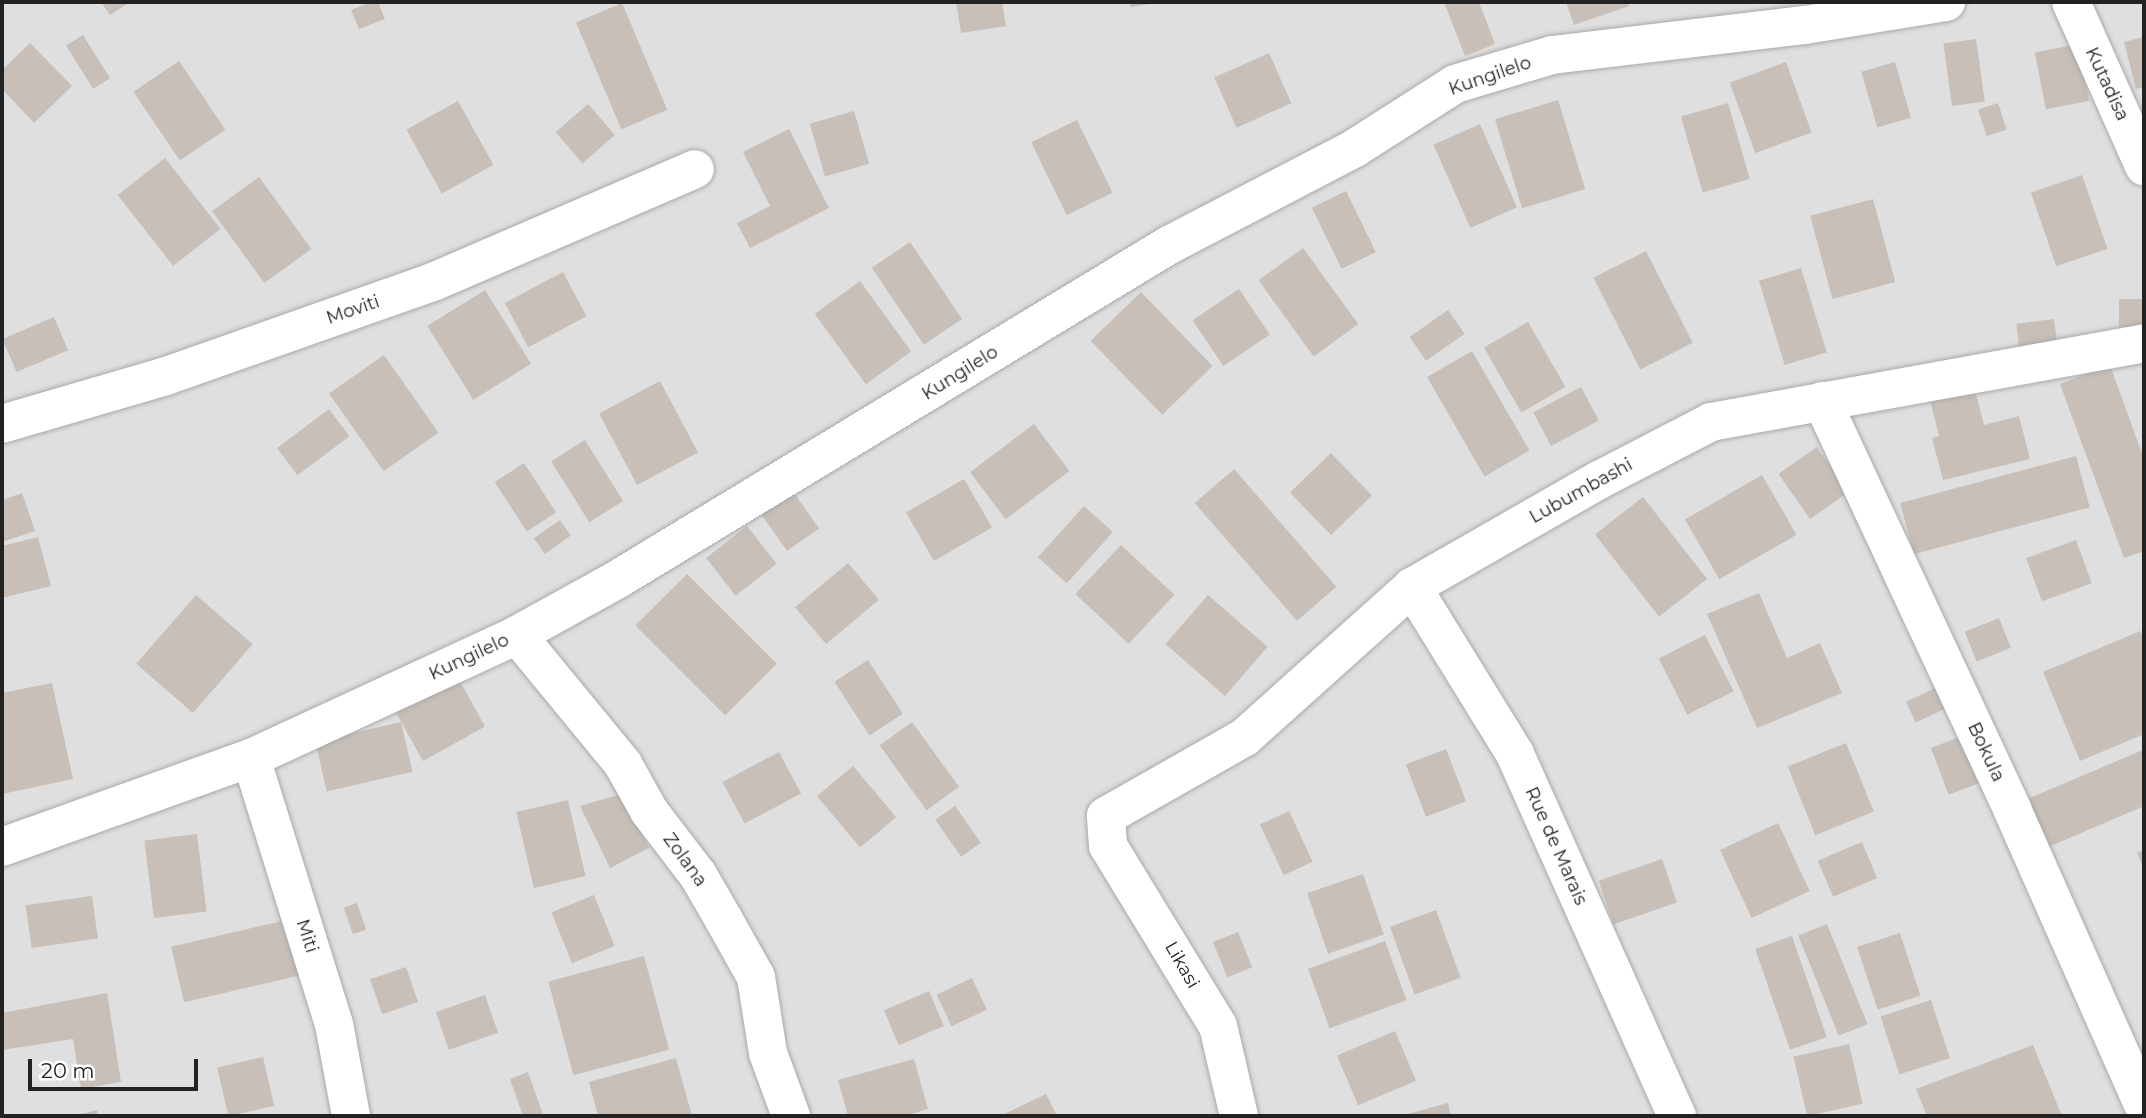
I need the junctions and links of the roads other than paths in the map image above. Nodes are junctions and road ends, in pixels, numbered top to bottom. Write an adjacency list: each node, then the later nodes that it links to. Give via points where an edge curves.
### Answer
1 (1946, 2): 9 (street, Kungilelo, via 1805,25 1552,55 1455,85 1355,148 1169,245 630,572)
2 (2071, 2): 3 (street, Kutadisa)
3 (2144, 166)
4 (695, 169): 7 (street, Moviti, via 433,282 166,376)
5 (2144, 343): 6 (street, Lubumbashi)
6 (1822, 401): 8 (street, Lubumbashi, via 1711,422); 13 (street, Bokula, via 2012,809)
7 (2, 424)
8 (1412, 587): 11 (street, Lubumbashi, via 1245,737 1106,816); 17 (street, Rue de Marais, via 1515,754)
9 (517, 635): 10 (street, Kungilelo); 15 (street, Zolana, via 623,764 649,811 698,875 724,920 756,977 768,1054)
10 (251, 758): 12 (street, Kungilelo); 14 (street, Miti, via 334,1024)
11 (1105, 824): 16 (street, Likasi, via 1108,846 1218,1026)
12 (2, 847)
13 (2144, 1107)
14 (351, 1116)
15 (791, 1116)
16 (1239, 1116)
17 (1677, 1116)

